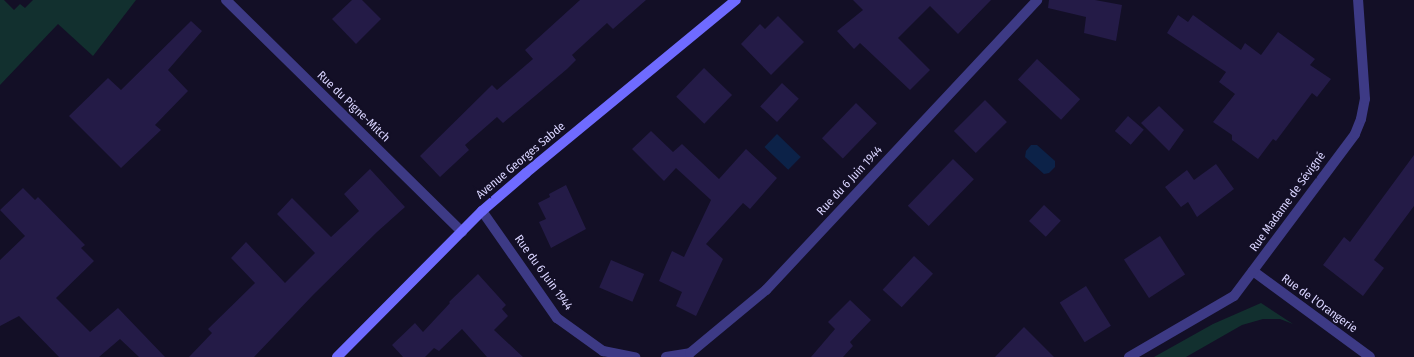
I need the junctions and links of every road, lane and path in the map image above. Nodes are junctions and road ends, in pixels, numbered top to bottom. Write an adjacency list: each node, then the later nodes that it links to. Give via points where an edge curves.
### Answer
1 (226, 0): 6 (street, Rue du Pigne-Mitch)
2 (736, 0): 5 (street, Avenue Georges Sabde)
3 (1037, 0): 10 (street, Rue du 6 Juin 1944, via 766,290 690,354)
4 (1358, 0): 7 (street, Rue Madame de Sévigné, via 1365,99 1361,119 1354,134)
5 (482, 211): 6 (street, Avenue Georges Sabde); 9 (street, Rue du 6 Juin 1944, via 557,318 603,351)
6 (462, 232): 8 (street, Avenue Georges Sabde)
7 (1253, 272): 11 (street, Rue Madame de Sévigné, via 1234,296); 12 (street, Rue de l'Orangerie)
8 (336, 357)
9 (635, 357)
10 (666, 357)
11 (1129, 357)
12 (1370, 357)

